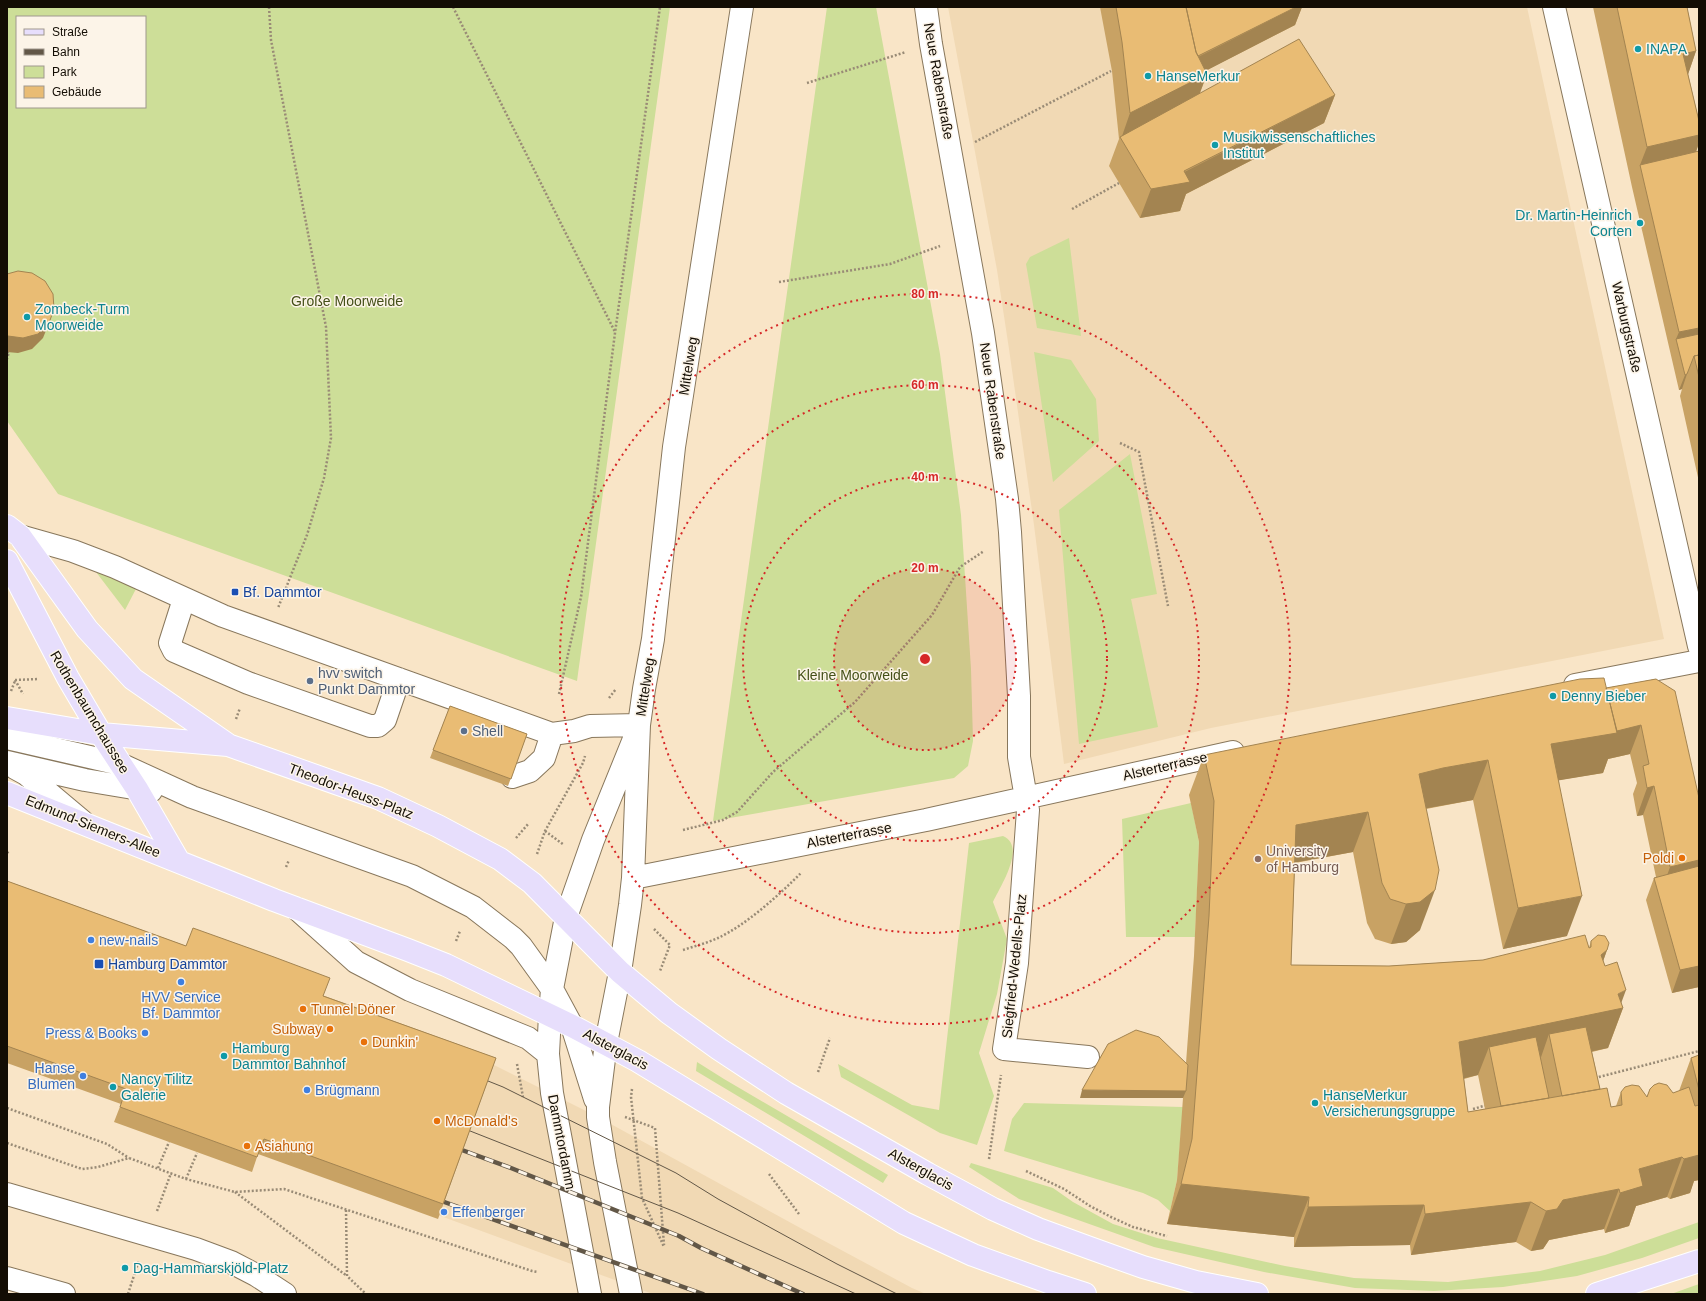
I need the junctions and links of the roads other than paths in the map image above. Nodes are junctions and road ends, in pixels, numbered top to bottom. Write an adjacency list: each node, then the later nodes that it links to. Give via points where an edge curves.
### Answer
1 (742, 7): 12 (street, Mittelweg, via 674,447 654,631)
2 (926, 7): 24 (street, Neue Rabenstraße, via 967,236 1007,499 1019,696 1019,757)
3 (1554, 7): 7 (street, Warburgstraße)
4 (14, 531): 6 (street, via 115,567); 16 (main road, via 87,629 133,679)
5 (7, 561): 13 (main road, Rothenbaumchaussee, via 53,650)
6 (184, 599): 9 (street, via 223,616); 9 (street, via 170,643 174,651 248,683 370,726 378,726 384,720)
7 (1699, 646)
8 (1699, 661): 10 (street)
9 (399, 680): 14 (street, via 452,707)
10 (1553, 690)
11 (7, 718): 13 (main road)
12 (639, 725): 14 (street, via 590,726 574,731); 27 (street, Mittelweg); 29 (street, Mittelweg, via 592,840)
13 (101, 734): 16 (main road, Theodor-Heuss-Platz); 19 (main road, Rothenbaumchaussee)
14 (535, 734): 20 (street, via 544,758 530,771)
15 (7, 738): 19 (street)
16 (228, 745): 29 (main road, Theodor-Heuss-Platz, via 378,798 438,826 500,859 532,883)
17 (1254, 748): 24 (street, Alsterterrasse)
18 (7, 763): 21 (street); 25 (street, via 26,774)
19 (120, 764): 21 (main road, Rothenbaumchaussee); 23 (street)
20 (512, 777)
21 (137, 789): 23 (street); 26 (main road, Rothenbaumchaussee)
22 (7, 793): 25 (main road, Edmund-Siemers-Allee)
23 (192, 796): 31 (street, via 412,876 473,906 521,946)
24 (1026, 798): 27 (street, Alsterterrasse); 36 (street, Siegfried-Wedells-Platz, via 1028,810 1017,963 1004,1049)
25 (85, 824): 26 (main road, Edmund-Siemers-Allee)
26 (178, 860): 28 (main road)
27 (633, 878): 30 (street, Mittelweg)
28 (295, 907): 32 (main road, via 433,960); 35 (street, via 356,962 410,990 528,1038)
29 (566, 917): 30 (main road, Theodor-Heuss-Platz); 31 (street, Dammtordamm)
30 (620, 972): 34 (street); 46 (main road, Alsterglacis, via 669,1013 753,1072 993,1209 1038,1229 1143,1267 1196,1282)
31 (552, 989): 32 (street, Dammtordamm); 33 (street)
32 (550, 1014): 33 (main road, Alsterglacis); 35 (street, Dammtordamm)
33 (572, 1026): 34 (main road, Alsterglacis); 37 (street)
34 (606, 1043): 37 (street); 45 (main road, Alsterglacis, via 904,1223 973,1255)
35 (548, 1054): 43 (street, Dammtordamm, via 552,1093)
36 (1088, 1057)
37 (598, 1107): 44 (street, via 605,1162)
38 (7, 1194): 42 (street, via 196,1249 231,1262)
39 (1699, 1261): 47 (main road)
40 (7, 1278): 41 (street)
41 (64, 1294)
42 (285, 1294)
43 (590, 1294)
44 (631, 1294)
45 (1085, 1294)
46 (1257, 1294)
47 (1598, 1294)

